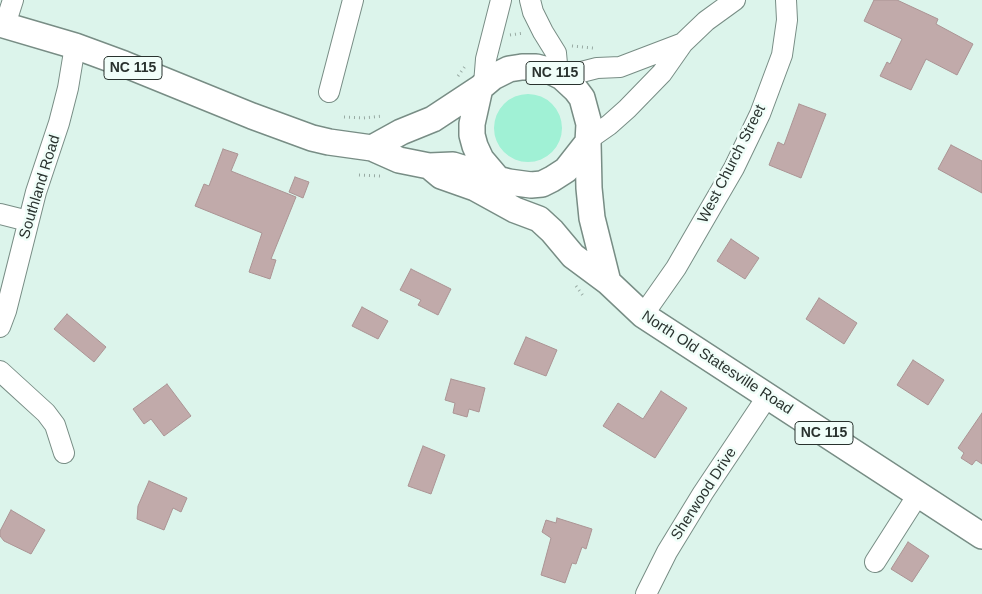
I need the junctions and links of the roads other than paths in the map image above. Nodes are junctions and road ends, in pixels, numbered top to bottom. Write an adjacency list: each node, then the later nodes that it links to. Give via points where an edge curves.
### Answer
1 (13, 0): 7 (street)
2 (353, 0): 12 (street)
3 (501, 0): 11 (street)
4 (530, 0): 10 (street, via 542,31 556,53)
5 (735, 0): 8 (street, via 706,20)
6 (786, 0): 21 (street, West Church Street, via 788,20 782,55 760,114 734,168 676,268)
7 (3, 25): 9 (main road, North Old Statesville Road / NC 115)
8 (683, 43): 10 (street, NC 115, via 620,67); 13 (street, via 662,73 627,109)
9 (75, 46): 14 (main road, North Old Statesville Road / NC 115, via 312,138); 19 (street, Southland Road, via 59,123)
10 (560, 76): 11 (main road, NC 115, via 536,67 522,67 492,77); 13 (main road, NC 115, via 582,98 590,124)
11 (482, 86): 14 (main road, NC 115, via 433,119); 16 (main road, via 472,134 481,159)
12 (329, 92)
13 (588, 141): 16 (main road, via 566,170 542,184); 20 (main road, via 592,218)
14 (372, 148): 15 (main road, North Old Statesville Road / NC 115, via 399,160)
15 (429, 166): 16 (main road, North Old Statesville Road, via 453,165); 18 (main road, North Old Statesville Road / NC 115, via 441,176 475,188)
16 (503, 181): 18 (main road, North Old Statesville Road, via 535,207)
17 (0, 214): 19 (street)
18 (538, 219): 20 (main road, North Old Statesville Road, via 574,256)
19 (28, 222): 22 (street, Southland Road)
20 (608, 282): 21 (main road, North Old Statesville Road / NC 115)
21 (643, 315): 24 (main road, North Old Statesville Road / NC 115)
22 (0, 327)
23 (0, 371): 25 (street, via 55,425)
24 (767, 397): 26 (main road, North Old Statesville Road / NC 115); 29 (street, Sherwood Drive, via 692,510)
25 (64, 453)
26 (919, 493): 27 (main road, North Old Statesville Road / NC 115); 28 (street)
27 (982, 536)
28 (875, 562)
29 (646, 594)

